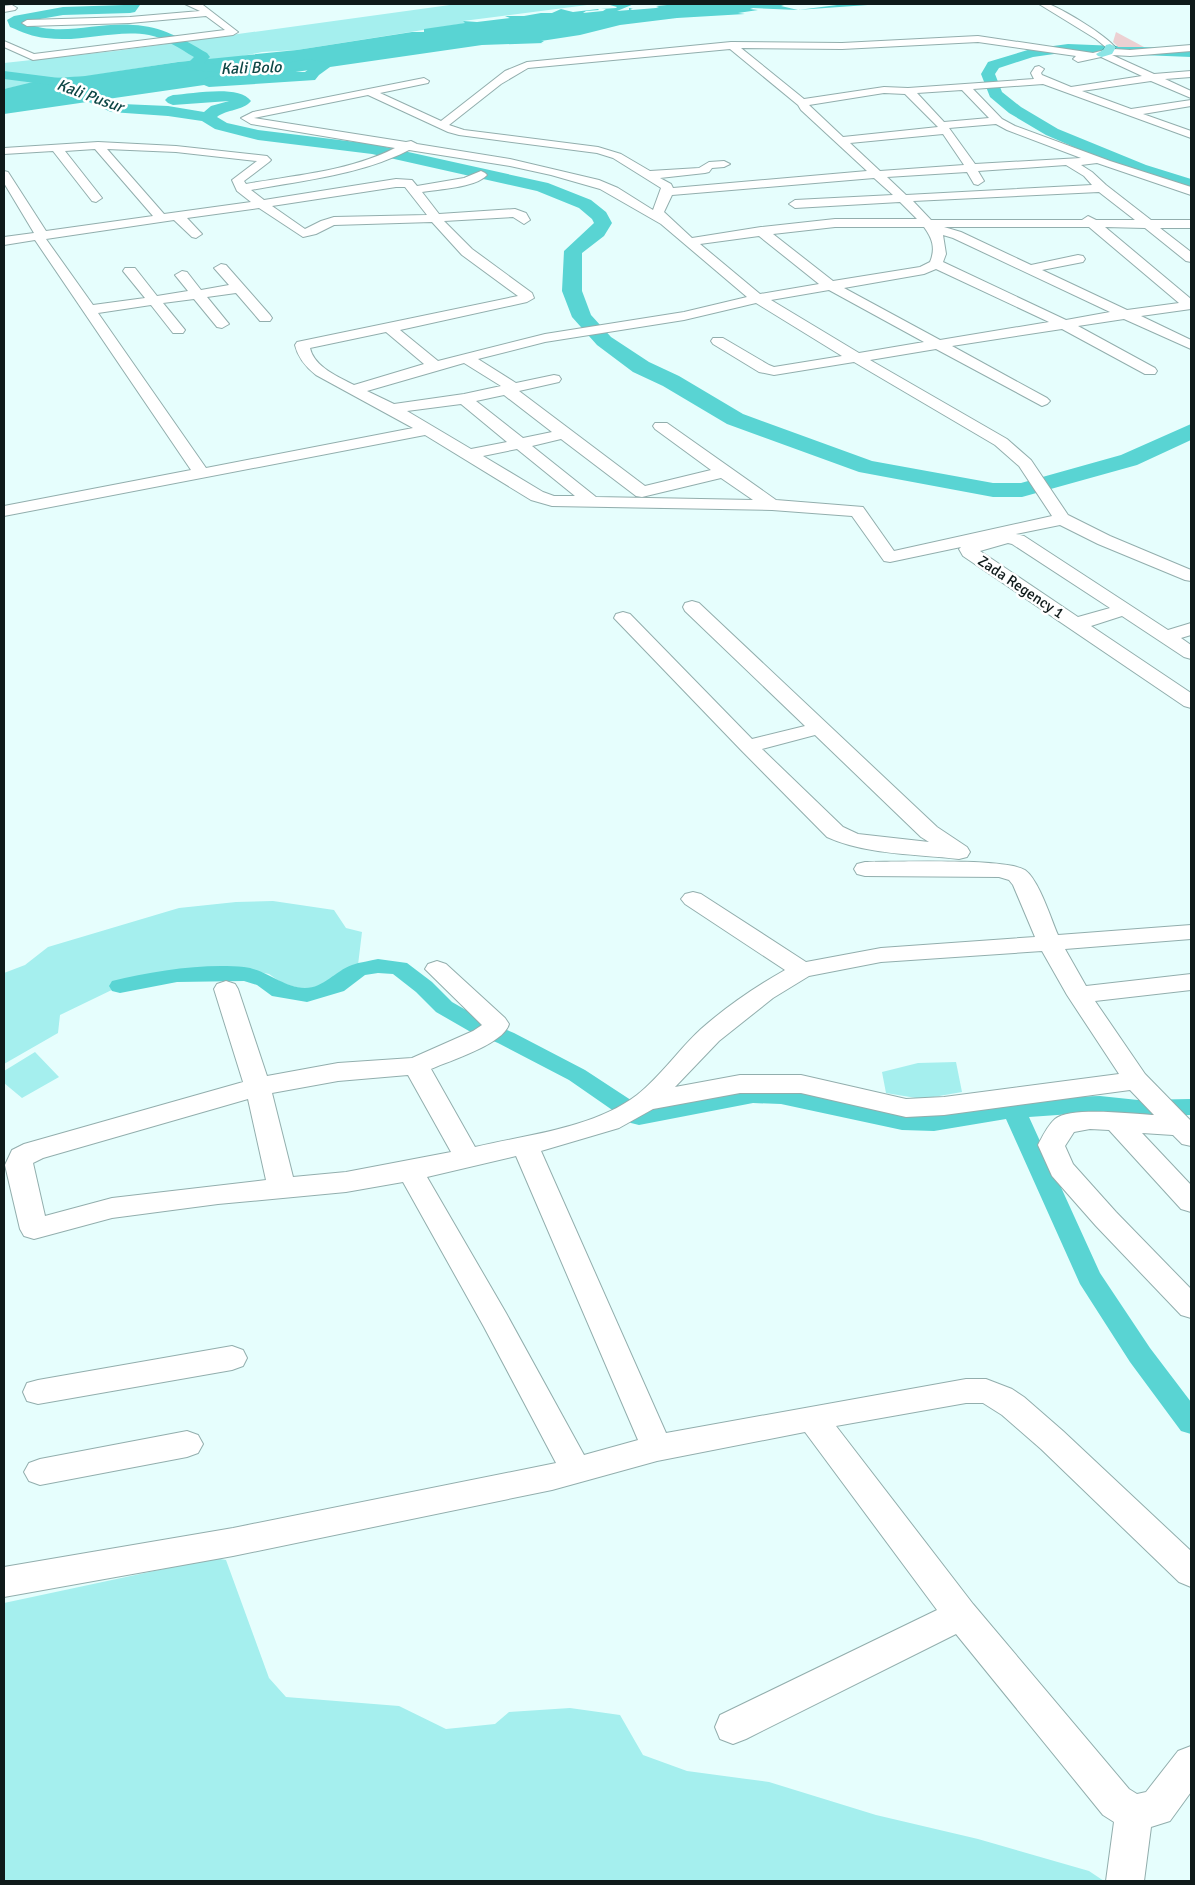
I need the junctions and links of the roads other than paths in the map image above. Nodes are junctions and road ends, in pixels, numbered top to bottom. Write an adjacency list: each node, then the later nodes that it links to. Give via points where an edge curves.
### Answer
1 (190, 4): 3 (street)
2 (1043, 4): 6 (street)
3 (210, 14): 4 (street); 5 (street); 14 (street, via 233,32 33,57)
4 (178, 19)
5 (27, 23)
6 (1099, 37): 7 (street); 15 (street)
7 (1080, 39)
8 (1061, 41): 12 (street)
9 (4, 44): 14 (street)
10 (69, 44): 14 (street)
11 (731, 45): 12 (street, via 842,46 978,39); 25 (street); 29 (street, via 523,65)
12 (1023, 46): 15 (street)
13 (1191, 48): 15 (street)
14 (18, 50)
15 (1104, 52): 17 (street); 19 (street, via 1039,68 1036,73)
16 (1191, 74): 17 (street)
17 (1155, 77): 21 (street); 24 (street)
18 (424, 81): 23 (street)
19 (1044, 81): 20 (street); 21 (street)
20 (965, 87): 22 (street); 28 (street)
21 (1069, 90): 27 (street)
22 (908, 91): 25 (street, via 870,92); 31 (street)
23 (370, 92): 29 (street); 37 (street, via 246,118 251,122 307,133)
24 (1191, 95)
25 (802, 103): 35 (street)
26 (1191, 104): 27 (street)
27 (1131, 112): 32 (street)
28 (998, 121): 31 (street); 42 (street)
29 (444, 126): 34 (street); 37 (street)
30 (502, 128): 34 (street)
31 (944, 128): 35 (street); 46 (street)
32 (1191, 135)
33 (76, 136): 38 (street)
34 (486, 136): 41 (street); 50 (street, via 598,150 617,156)
35 (841, 141): 48 (street)
36 (98, 145): 38 (street); 51 (street, via 176,149 266,160 238,180); 67 (street)
37 (409, 145): 41 (street); 51 (street, via 382,160 364,165)
38 (84, 146): 39 (street)
39 (56, 147): 40 (street); 57 (street)
40 (4, 151)
41 (454, 152): 70 (street, via 596,183 620,193)
42 (1097, 160): 43 (street); 55 (street)
43 (1070, 163): 45 (street); 52 (street)
44 (724, 164): 50 (street, via 709,165 699,171)
45 (1035, 165): 46 (street); 54 (street)
46 (970, 169): 48 (street); 64 (street)
47 (4, 174): 77 (street)
48 (876, 174): 56 (street); 58 (street)
49 (480, 175): 53 (street, via 466,181)
50 (648, 175): 56 (street, via 667,187)
51 (241, 188): 61 (street)
52 (1102, 188): 54 (street); 72 (street)
53 (414, 190): 61 (street, via 408,183 396,182); 63 (street)
54 (1053, 190): 59 (street); 64 (street)
55 (1191, 191)
56 (668, 192): 70 (street, via 658,212)
57 (96, 198)
58 (904, 198): 62 (street); 64 (street); 74 (street)
59 (1066, 202)
60 (444, 203): 63 (street)
61 (262, 204): 66 (street); 68 (street, via 303,233 330,222)
62 (795, 204)
63 (426, 205): 68 (street)
64 (987, 208): 71 (street); 74 (street)
65 (1079, 212): 71 (street)
66 (177, 216): 67 (street); 76 (street)
67 (162, 218): 77 (street)
68 (436, 218): 69 (street, via 515,213); 102 (street, via 467,252 527,298)
69 (524, 220)
70 (665, 221): 79 (street)
71 (1092, 224): 72 (street); 96 (street)
72 (1149, 224): 73 (street); 80 (street)
73 (1191, 224)
74 (929, 225): 75 (street, via 835,223); 82 (street, via 938,237 940,254); 84 (street)
75 (761, 231): 79 (street); 87 (street)
76 (196, 234)
77 (40, 236): 78 (street); 93 (street)
78 (4, 241)
79 (688, 242): 94 (street)
80 (1191, 258)
81 (1078, 259): 84 (street)
82 (936, 264): 87 (street, via 924,270); 101 (street)
83 (221, 268): 89 (street)
84 (1029, 269): 98 (street)
85 (130, 271): 88 (street)
86 (182, 275): 92 (street)
87 (829, 285): 94 (street); 105 (street)
88 (143, 287): 90 (street); 95 (street)
89 (239, 288): 92 (street); 99 (street)
90 (125, 290)
91 (98, 293): 93 (street)
92 (197, 294): 95 (street); 100 (street)
93 (80, 296): 97 (street)
94 (759, 298): 107 (street); 108 (street, via 684,316 545,338)
95 (154, 300): 97 (street); 103 (street)
96 (1190, 305): 98 (street)
97 (89, 310): 123 (street)
98 (1126, 314): 101 (street); 106 (street)
99 (265, 318)
100 (222, 324)
101 (1064, 324): 105 (street); 110 (street)
102 (389, 328): 109 (street); 113 (street, via 302,345 305,356 323,374)
103 (178, 330)
104 (718, 341): 107 (street, via 768,371)
105 (937, 345): 107 (street); 115 (street)
106 (1191, 345)
107 (856, 357): 128 (street, via 1001,442 1025,463)
108 (467, 359): 109 (street); 112 (street)
109 (435, 366): 113 (street)
110 (1150, 371)
111 (554, 379): 112 (street)
112 (511, 389): 114 (street); 119 (street)
113 (353, 390): 116 (street)
114 (464, 399): 116 (street); 120 (street)
115 (1042, 401)
116 (392, 409): 118 (street)
117 (661, 426): 122 (street)
118 (428, 430): 121 (street); 123 (street)
119 (564, 434): 120 (street); 124 (street)
120 (520, 444): 121 (street); 125 (street)
121 (468, 455): 125 (street, via 537,496 552,501)
122 (724, 472): 124 (street); 126 (street)
123 (202, 474): 127 (street)
124 (647, 498): 125 (street); 126 (street)
125 (592, 502)
126 (772, 505): 128 (street, via 855,510 890,557)
127 (4, 512)
128 (1062, 519): 129 (street)
129 (1191, 576)
130 (692, 607): 138 (street)
131 (1126, 610): 133 (street, Zada Regency 1); 133 (street, Zada Regency 1, via 1013,538 968,549); 135 (street, Zada Regency 1)
132 (623, 618): 139 (street)
133 (1076, 624): 137 (street, Zada Regency 1)
134 (1191, 629): 135 (street)
135 (1166, 636): 136 (street, Zada Regency 1)
136 (1191, 653)
137 (1191, 702)
138 (820, 728): 139 (street); 140 (street, via 929,832)
139 (748, 746): 140 (street, via 835,832 866,842)
140 (959, 852): 142 (street, via 986,860)
141 (865, 869): 142 (street)
142 (1000, 870): 145 (street, via 1018,875 1024,883)
143 (693, 900): 147 (street)
144 (1191, 932): 145 (street)
145 (1050, 943): 147 (street, via 881,955); 150 (street)
146 (437, 969): 151 (street, via 496,1024 488,1033)
147 (802, 970): 154 (street, via 764,992 710,1035)
148 (1191, 982): 150 (street)
149 (226, 989): 153 (street)
150 (1079, 995): 152 (street)
151 (416, 1066): 153 (street, via 338,1072); 158 (street)
152 (1141, 1086): 154 (street, via 906,1108 801,1084 740,1084); 156 (street)
153 (258, 1087): 160 (street); 160 (street, via 22,1157 19,1165 34,1229 112,1208)
154 (637, 1107): 157 (street, via 589,1129)
155 (1117, 1122): 156 (street); 161 (street); 162 (street, via 1090,1120 1065,1125 1051,1145 1062,1169)
156 (1179, 1125)
157 (525, 1146): 158 (street); 167 (street)
158 (468, 1159): 159 (street)
159 (410, 1171): 160 (street); 168 (street)
160 (282, 1189)
161 (1191, 1202)
162 (1191, 1307)
163 (232, 1358): 164 (street)
164 (38, 1392)
165 (812, 1418): 167 (street); 170 (street, via 966,1391 986,1391 1013,1406 1052,1440); 172 (street)
166 (186, 1444): 169 (street)
167 (657, 1448): 168 (street)
168 (576, 1470): 171 (street, via 233,1542)
169 (40, 1472)
170 (1191, 1572)
171 (4, 1582)
172 (961, 1615): 173 (street); 175 (street, via 1116,1802)
173 (733, 1727)
174 (1191, 1762): 175 (street, via 1157,1808)
175 (1134, 1813): 176 (street)
176 (1131, 1879)

